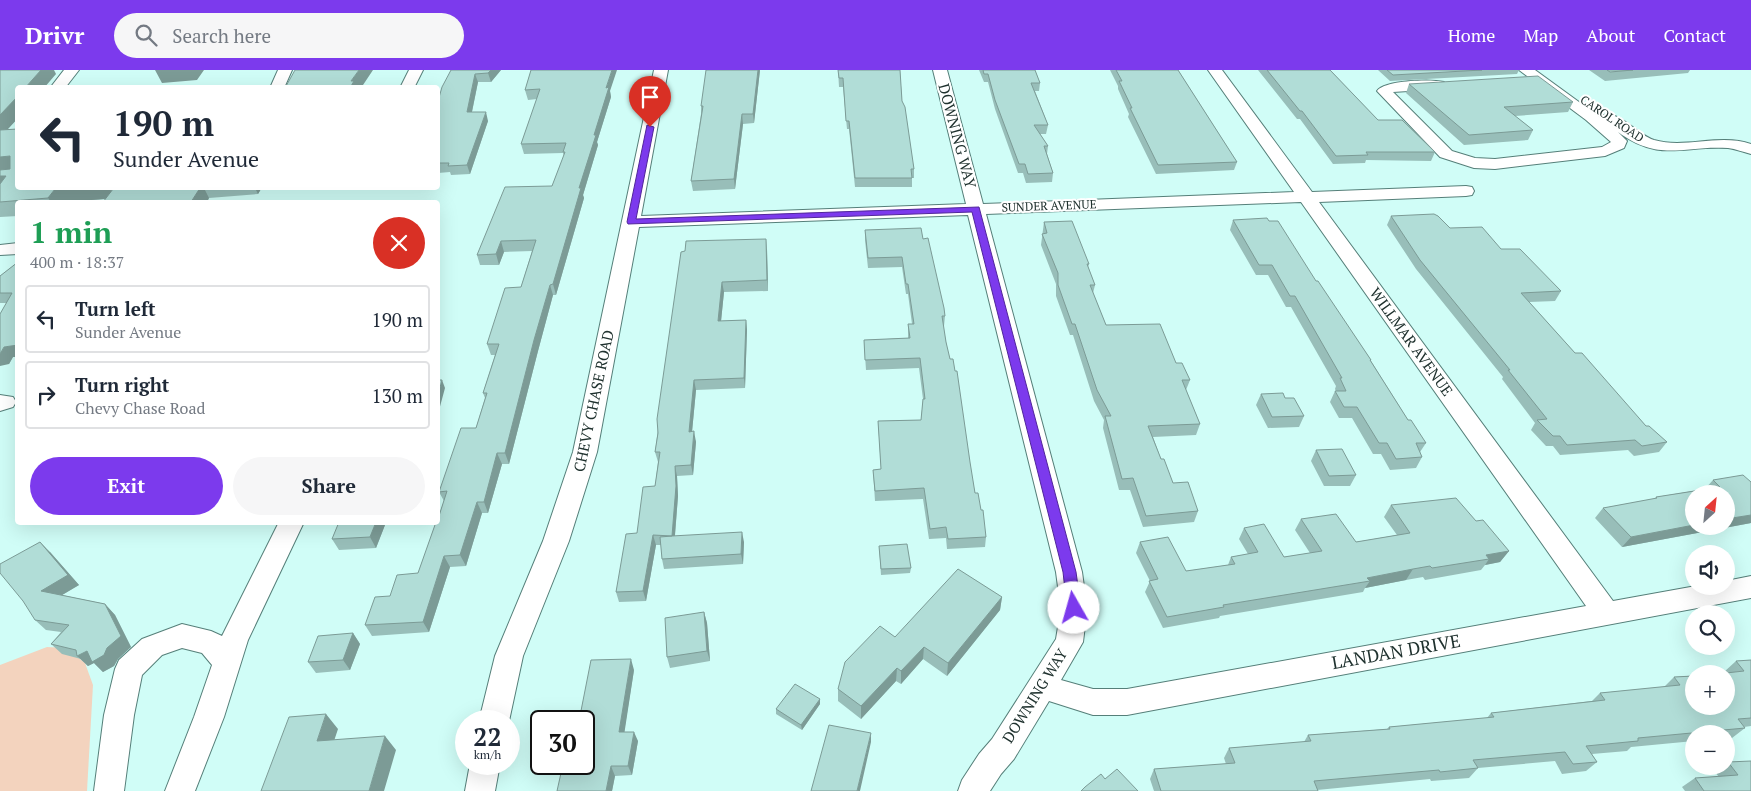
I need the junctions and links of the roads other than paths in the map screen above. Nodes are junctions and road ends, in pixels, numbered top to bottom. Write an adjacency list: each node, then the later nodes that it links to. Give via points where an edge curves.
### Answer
1 (72, 70): 9 (street)
2 (285, 70): 10 (street)
3 (416, 70): 11 (street)
4 (661, 70): 16 (street, CHEVY CHASE ROAD)
5 (940, 70): 15 (street, DOWNING WAY)
6 (1215, 70): 14 (street, WILLMAR AVENUE)
7 (1531, 75): 8 (street, via 1601,124 1619,141 1618,145 1605,151 1495,164 1446,154 1384,91 1392,87); 12 (street, CAROL ROAD, via 1656,146 1728,143)
8 (1451, 84)
9 (60, 85)
10 (278, 85)
11 (408, 85)
12 (1751, 149)
13 (1466, 191): 14 (street, SUNDER AVENUE)
14 (1306, 197): 15 (street, SUNDER AVENUE); 21 (street, WILLMAR AVENUE)
15 (976, 209): 16 (street, SUNDER AVENUE); 23 (street, DOWNING WAY, via 1069,572 1074,608 1069,642)
16 (632, 222): 24 (street, CHEVY CHASE ROAD, via 585,452 556,541 509,656)
17 (15, 248): 18 (street)
18 (0, 250)
19 (291, 525): 22 (street, via 234,640)
20 (1751, 587): 21 (street, LANDAN DRIVE)
21 (1607, 614): 23 (street, LANDAN DRIVE, via 1127,702 1085,702)
22 (227, 664): 26 (street, via 211,643 182,636 152,647 130,669 119,715); 27 (street)
23 (1042, 686): 29 (street, DOWNING WAY)
24 (497, 710)
25 (483, 775): 28 (street)
26 (108, 791)
27 (180, 791)
28 (480, 791)
29 (974, 791)

